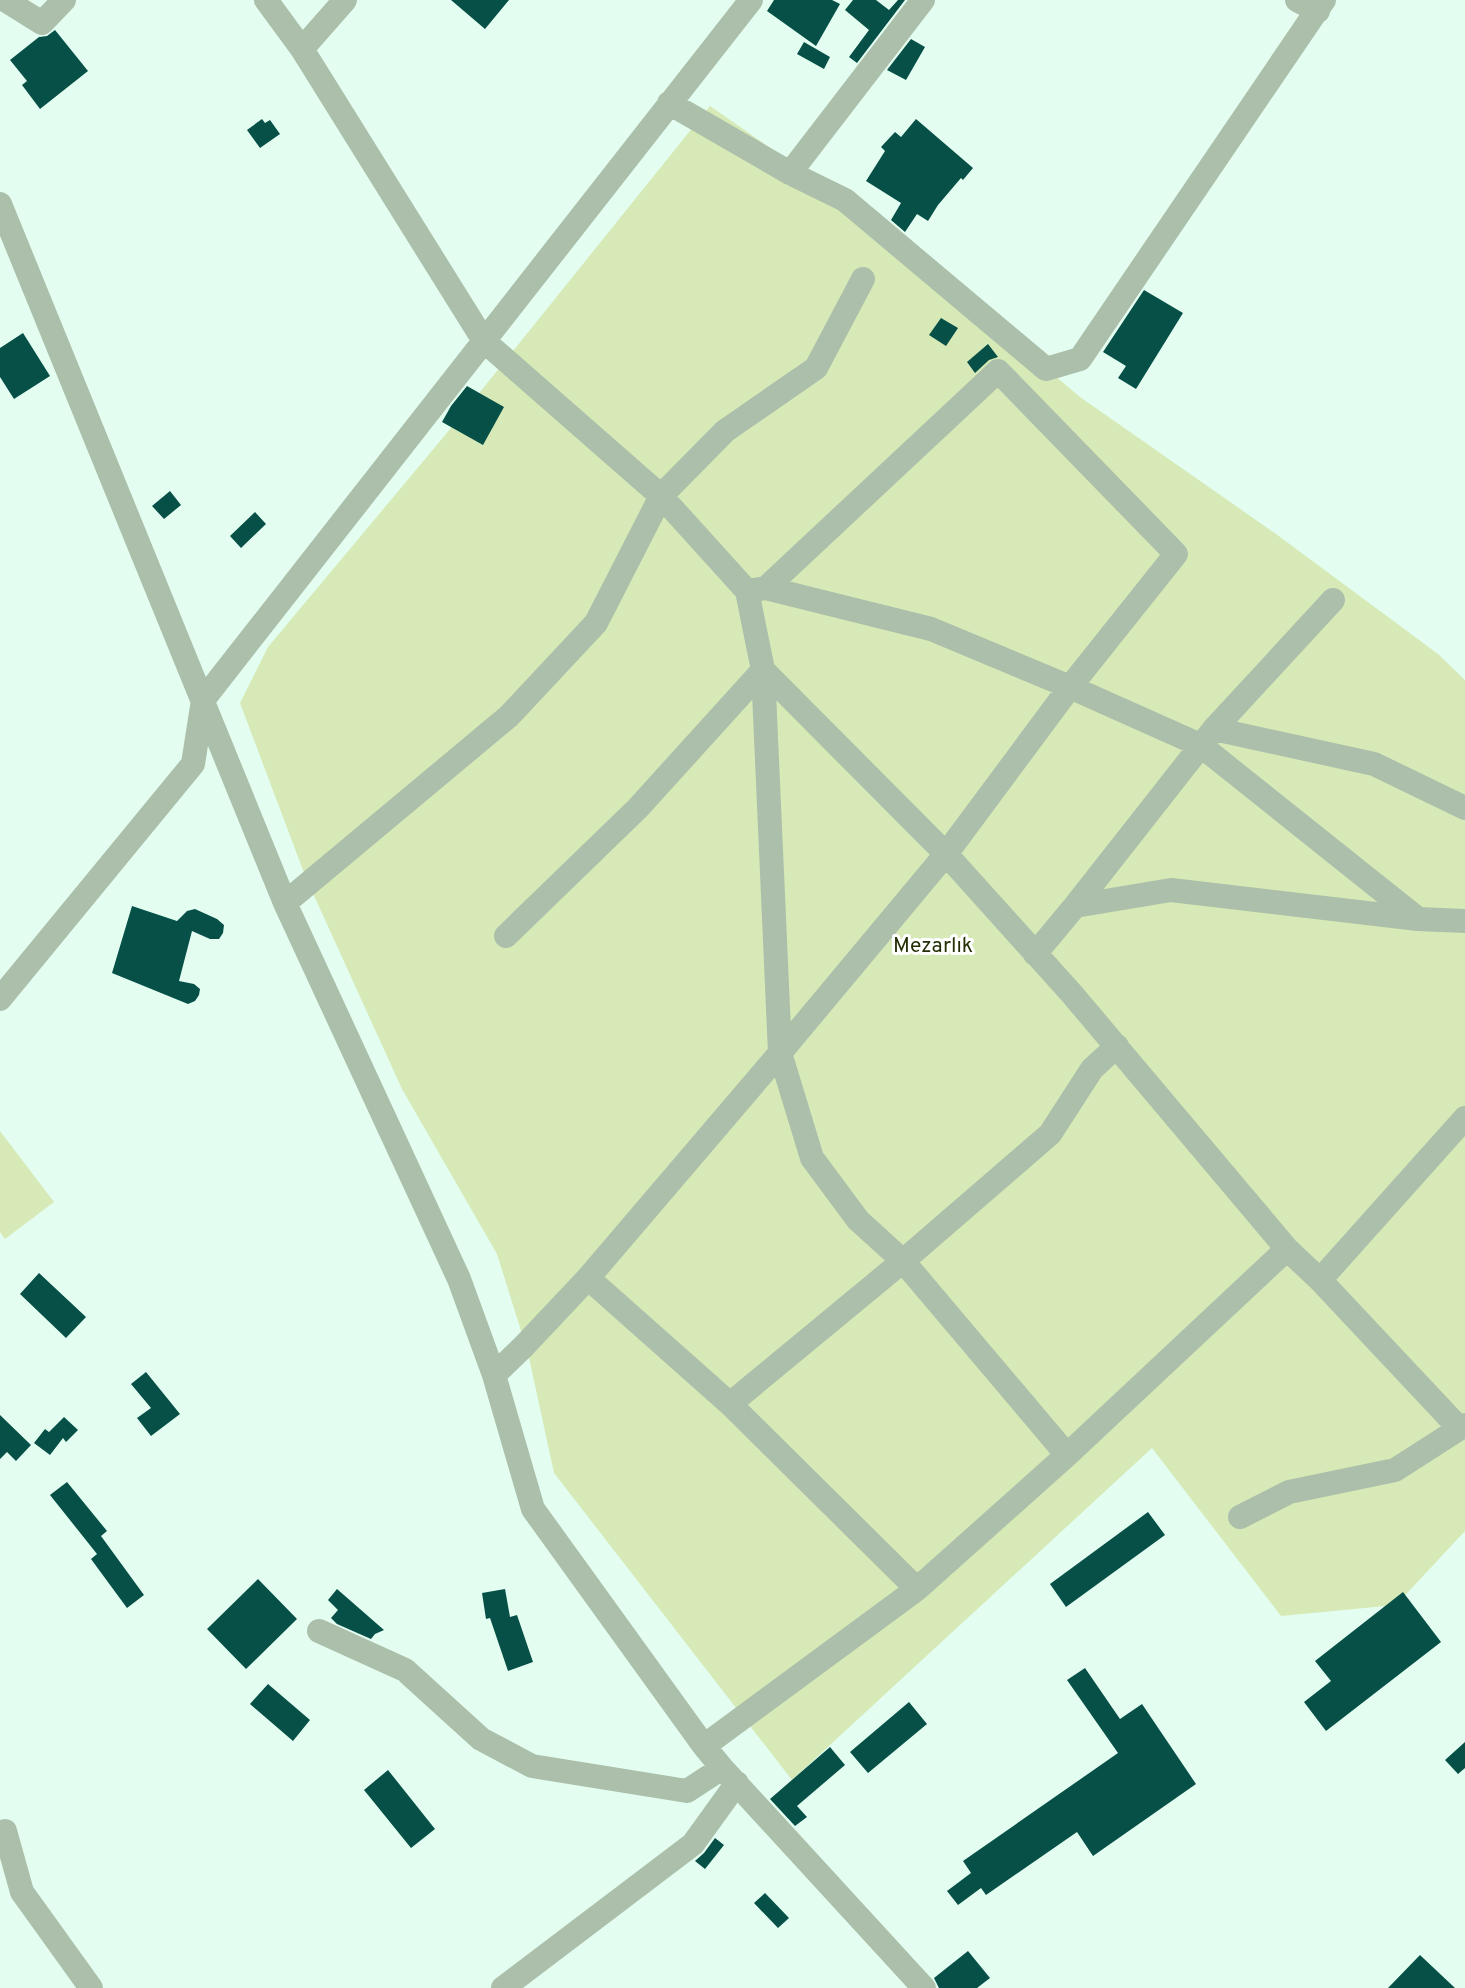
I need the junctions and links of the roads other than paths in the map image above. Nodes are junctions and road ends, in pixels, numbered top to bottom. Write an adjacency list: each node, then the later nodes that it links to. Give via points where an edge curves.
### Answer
1 (5, 0): 2 (street, via 42,23)
2 (64, 0)
3 (267, 0): 8 (street)
4 (345, 0): 8 (street)
5 (751, 0): 9 (street)
6 (923, 0): 10 (street)
7 (1313, 4): 10 (street, via 1080,359 1046,369 845,200)
8 (302, 49): 14 (street)
9 (669, 103): 10 (street); 14 (street)
10 (790, 173)
11 (0, 204): 12 (street)
12 (5, 237): 20 (street)
13 (863, 279): 15 (street, via 816,368 725,431)
14 (484, 341): 15 (street); 20 (street)
15 (661, 496): 16 (street); 24 (street, via 596,623 510,716)
16 (757, 589): 18 (street); 19 (street, via 932,629); 19 (street, via 998,371 1176,554)
17 (1333, 600): 21 (street)
18 (763, 670): 23 (street); 28 (street, via 638,808); 32 (street)
19 (1070, 687): 21 (street); 23 (street)
20 (203, 700): 24 (street); 30 (street, via 193,764)
21 (1207, 737): 22 (street, via 1374,764); 25 (street); 26 (street)
22 (1465, 808)
23 (946, 854): 29 (street); 32 (street)
24 (285, 903): 38 (street, via 459,1278)
25 (1075, 906): 26 (street, via 1171,890); 29 (street)
26 (1418, 919): 27 (street)
27 (1465, 921)
28 (506, 936)
29 (1035, 954): 31 (street)
30 (0, 999)
31 (1117, 1046): 34 (street); 35 (street, via 1092,1069 1050,1134)
32 (780, 1053): 35 (street, via 812,1158 858,1220); 36 (street)
33 (1465, 1118): 37 (street)
34 (1287, 1249): 37 (street); 41 (street)
35 (903, 1261): 39 (street); 41 (street)
36 (588, 1278): 38 (street); 39 (street)
37 (1320, 1280): 40 (street)
38 (494, 1375): 45 (street, via 533,1509)
39 (730, 1404): 43 (street)
40 (1462, 1426): 42 (street, via 1395,1470 1289,1492)
41 (1067, 1455): 43 (street)
42 (1240, 1517)
43 (916, 1589): 45 (street)
44 (319, 1631): 46 (street, via 405,1670 481,1739 532,1766 687,1791)
45 (704, 1746): 46 (street)
46 (729, 1776): 49 (street, via 693,1844); 50 (street)
47 (5, 1831): 48 (street, via 22,1892)
48 (91, 1988)
49 (503, 1988)
50 (924, 1988)

